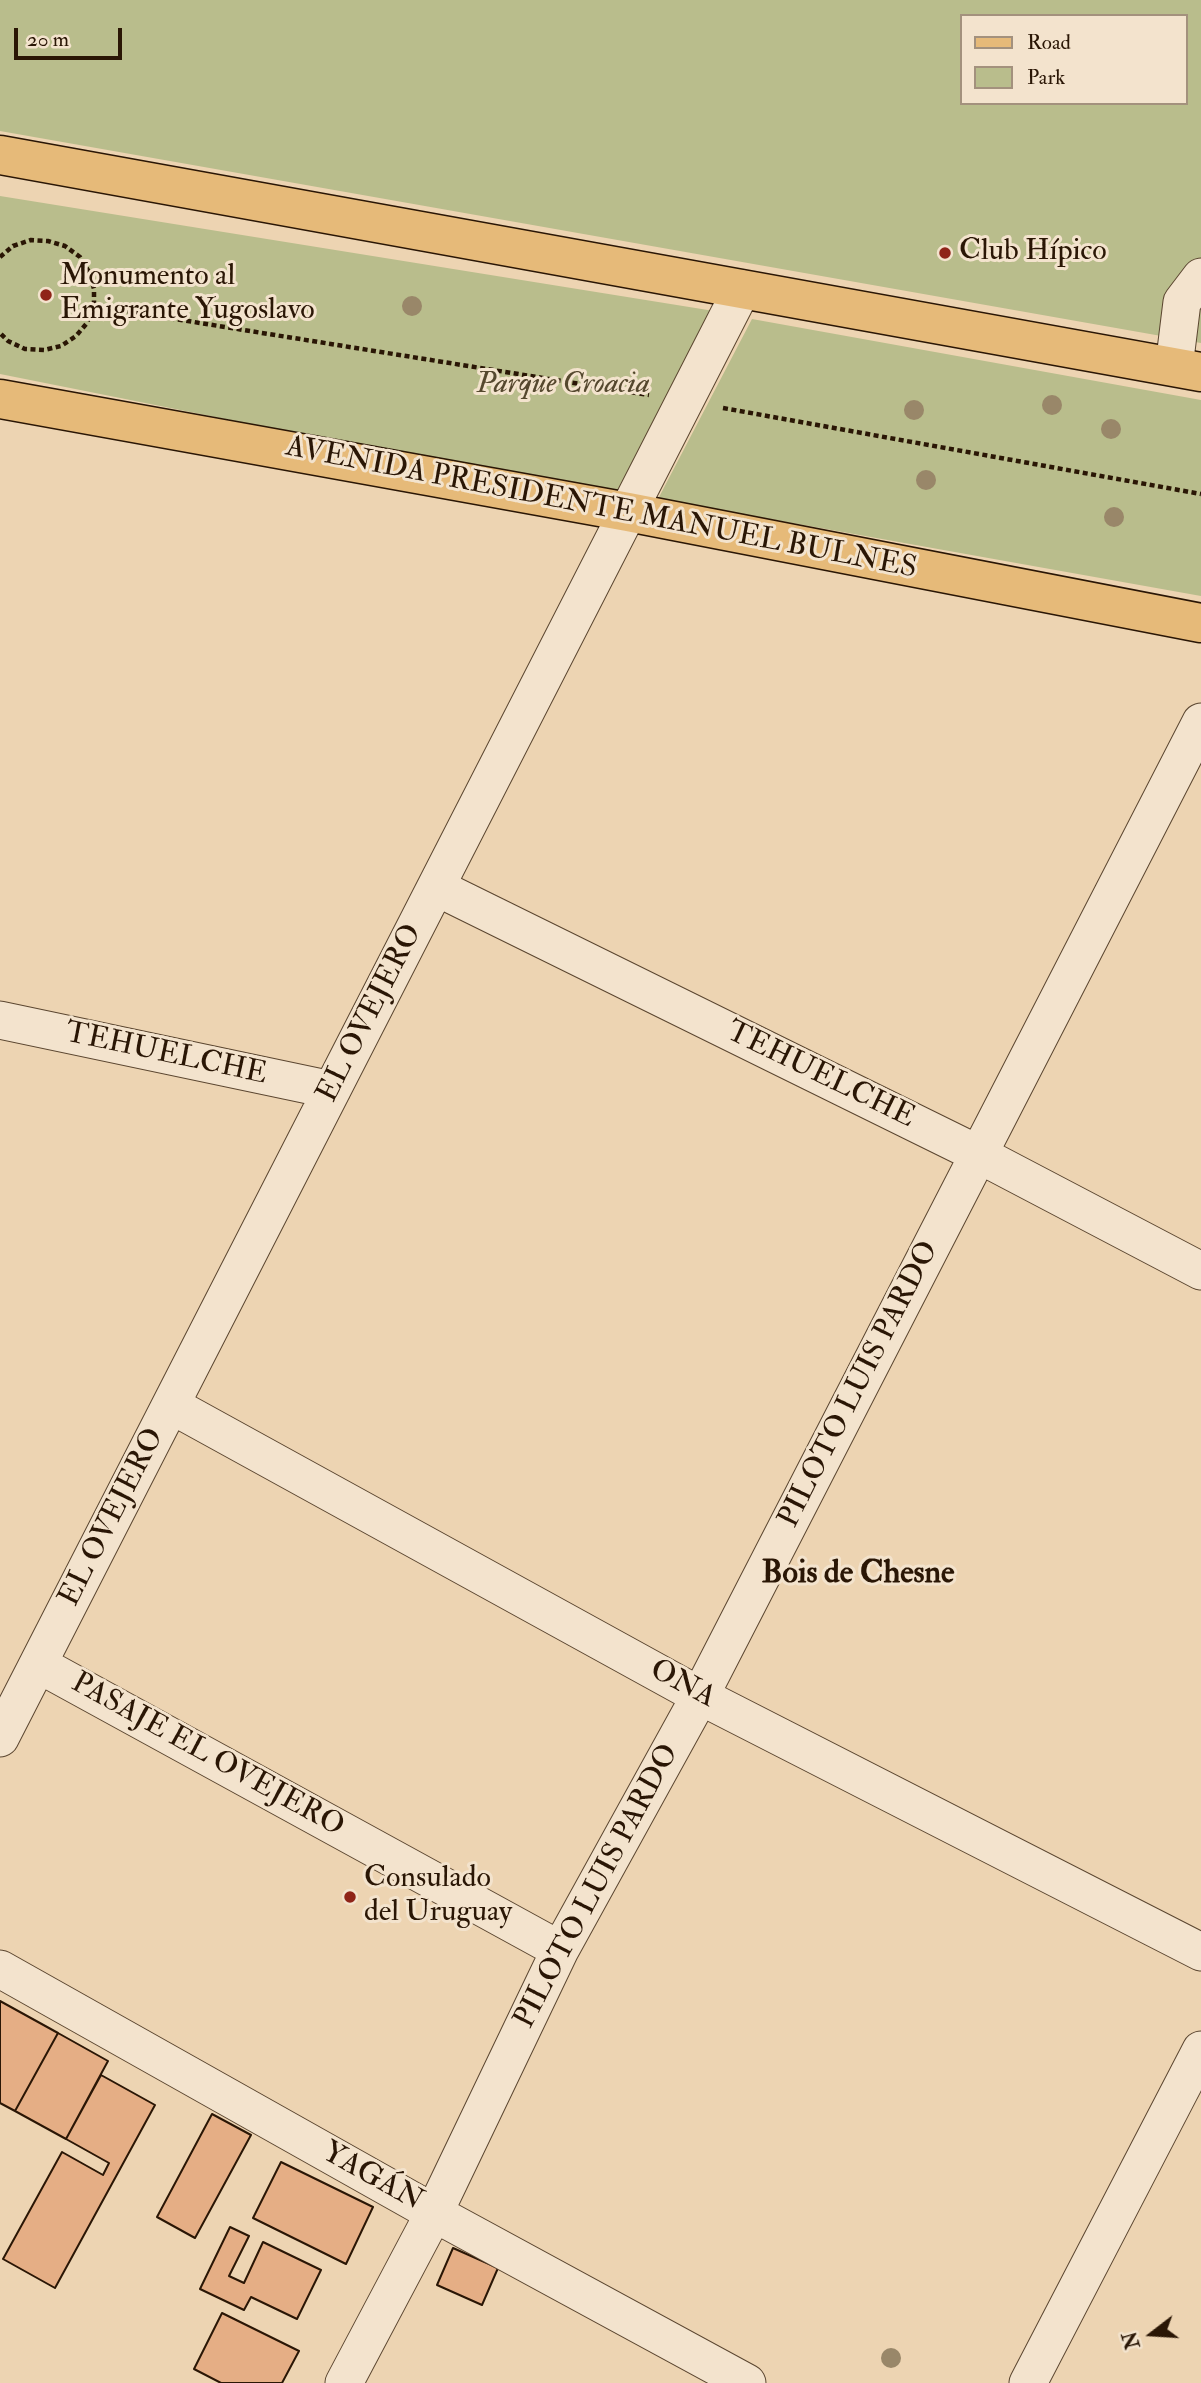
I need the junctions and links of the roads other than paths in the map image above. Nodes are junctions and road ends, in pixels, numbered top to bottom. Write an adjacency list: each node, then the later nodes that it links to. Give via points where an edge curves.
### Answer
1 (0, 155): 3 (main road)
2 (1201, 277): 4 (street, via 1182,302)
3 (742, 289): 4 (main road); 6 (street, EL OVEJERO)
4 (1187, 370)
5 (0, 399): 6 (main road, AVENIDA PRESIDENTE MANUEL BULNES)
6 (628, 512): 7 (main road, AVENIDA PRESIDENTE MANUEL BULNES); 9 (street, EL OVEJERO)
7 (1201, 622)
8 (1201, 722): 12 (street, PILOTO LUIS PARDO)
9 (436, 887): 11 (street, EL OVEJERO); 12 (street, TEHUELCHE)
10 (0, 1020): 11 (street, TEHUELCHE)
11 (332, 1090): 14 (street, EL OVEJERO)
12 (978, 1154): 13 (street, TEHUELCHE); 16 (street, PILOTO LUIS PARDO)
13 (1201, 1271)
14 (171, 1405): 15 (street, EL OVEJERO); 16 (street, ONA)
15 (38, 1664): 17 (street, EL OVEJERO); 18 (street, PASAJE EL OVEJERO)
16 (700, 1696): 18 (street, PILOTO LUIS PARDO); 19 (street, ONA)
17 (0, 1738)
18 (561, 1950): 22 (street, PILOTO LUIS PARDO)
19 (1201, 1952)
20 (0, 1969): 22 (street, YAGÁN)
21 (1201, 2050): 25 (street)
22 (434, 2213): 23 (street, PILOTO LUIS PARDO); 24 (street, YAGÁN)
23 (344, 2383)
24 (747, 2383)
25 (1028, 2383)

